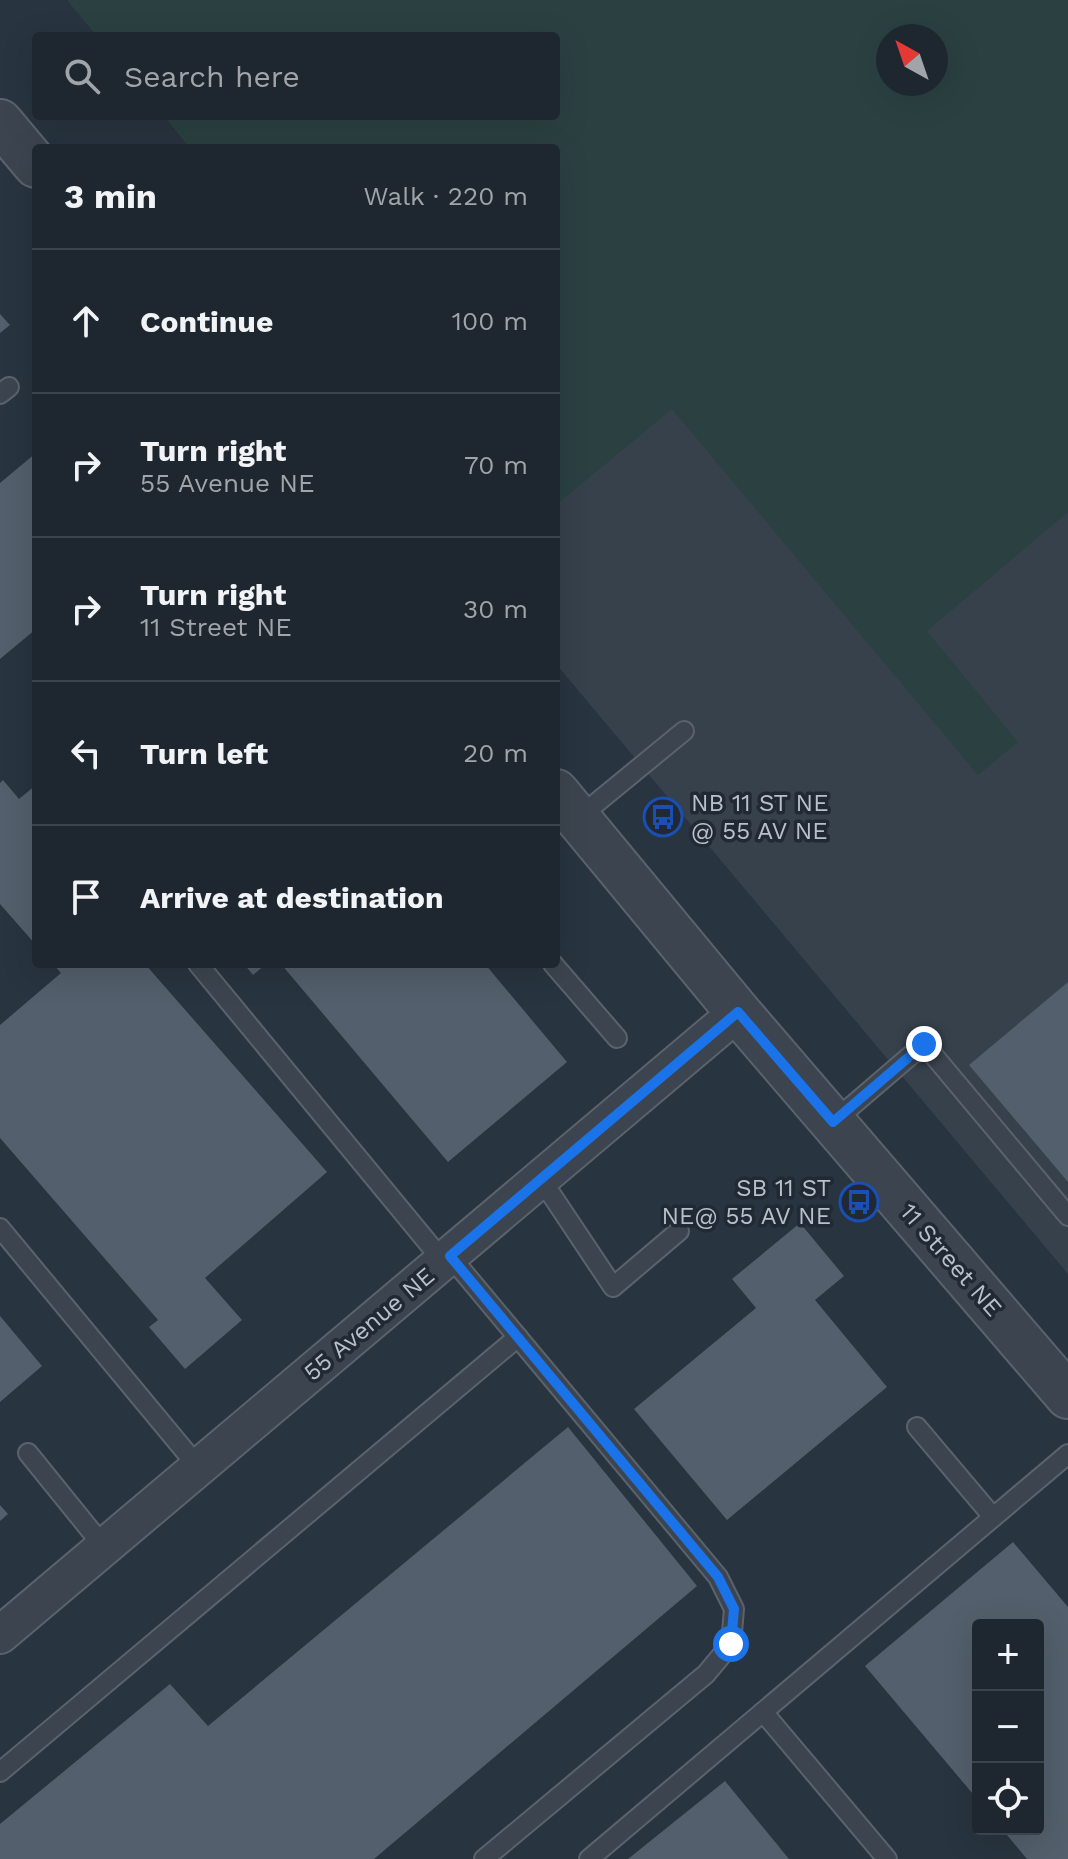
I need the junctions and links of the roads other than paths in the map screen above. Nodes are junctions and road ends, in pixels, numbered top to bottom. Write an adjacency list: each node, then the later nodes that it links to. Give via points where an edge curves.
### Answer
1 (0, 122): 2 (street)
2 (32, 160)
3 (684, 731): 4 (lane)
4 (567, 805): 7 (street, 11 Street NE)
5 (201, 968): 14 (lane)
6 (556, 968): 8 (lane)
7 (738, 1012): 9 (street, 11 Street NE); 10 (street, 55 Avenue NE)
8 (617, 1038)
9 (833, 1122): 11 (lane, via 924,1044); 16 (street, 11 Street NE)
10 (541, 1179): 13 (lane, via 613,1287); 14 (street, 55 Avenue NE)
11 (1068, 1216)
12 (0, 1228): 20 (lane)
13 (679, 1231)
14 (446, 1259): 15 (lane); 20 (street, 55 Avenue NE)
15 (518, 1337): 25 (lane); 26 (lane, via 718,1577 734,1609 731,1644 706,1674)
16 (1068, 1396)
17 (917, 1427): 21 (lane)
18 (28, 1453): 22 (lane)
19 (1068, 1454): 21 (lane)
20 (199, 1468): 22 (street, 55 Avenue NE)
21 (993, 1517): 24 (lane)
22 (104, 1547): 23 (street, 55 Avenue NE)
23 (0, 1635)
24 (763, 1712): 27 (lane); 28 (lane)
25 (0, 1772)
26 (484, 1859)
27 (589, 1859)
28 (887, 1859)

